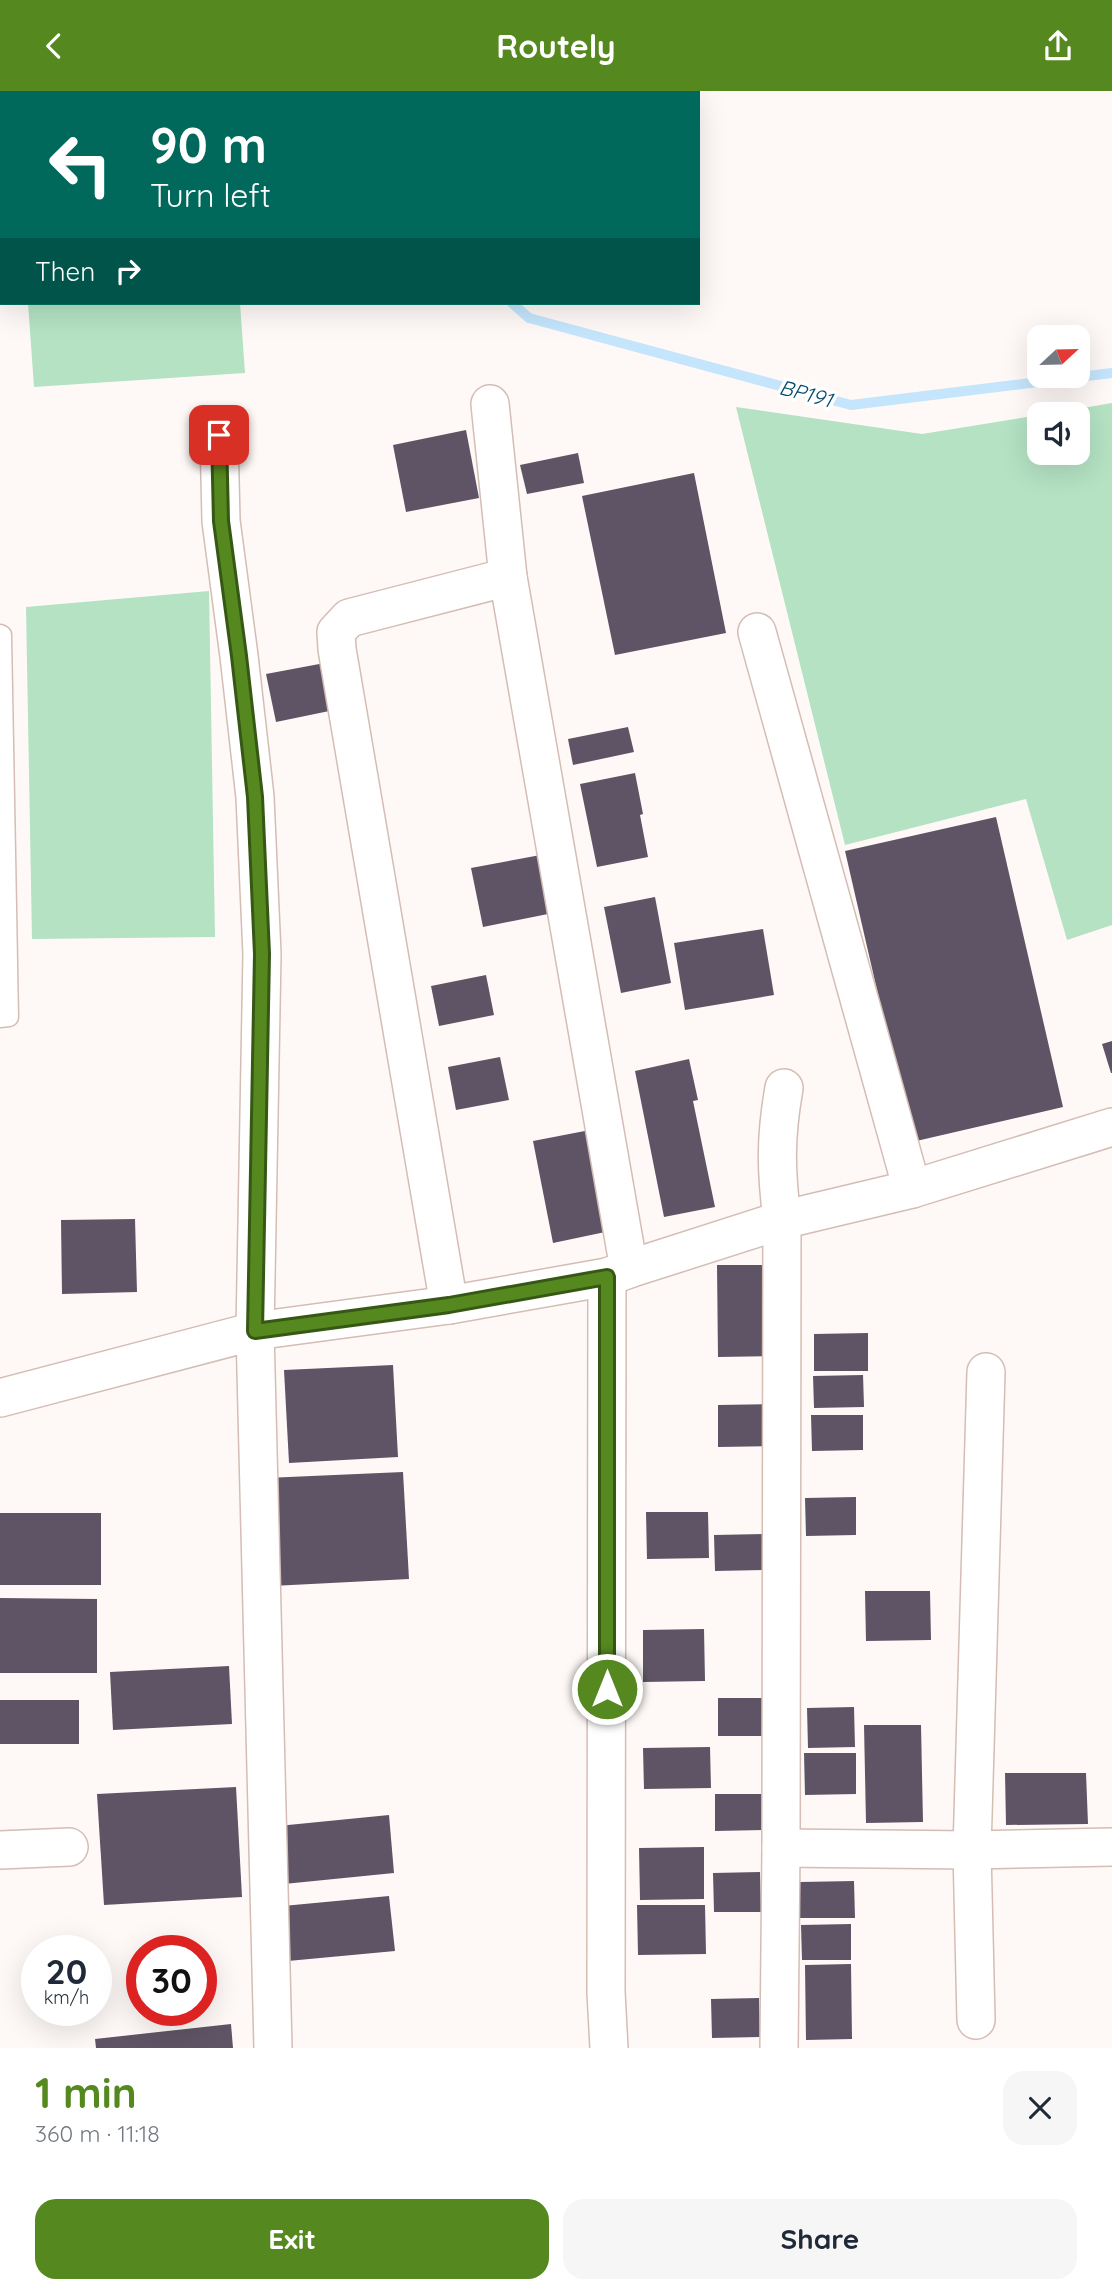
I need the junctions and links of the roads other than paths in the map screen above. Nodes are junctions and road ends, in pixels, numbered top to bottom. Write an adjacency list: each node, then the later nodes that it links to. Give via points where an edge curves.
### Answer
1 (490, 404): 3 (street)
2 (219, 435): 13 (street, via 221,521 255,797 262,954)
3 (508, 577): 11 (street); 12 (street, via 349,618 336,632)
4 (757, 632): 9 (street)
5 (0, 634): 6 (lane, via 9,1017)
6 (0, 1018)
7 (784, 1088): 10 (street, via 776,1167)
8 (1112, 1127): 9 (street)
9 (912, 1189): 10 (street)
10 (782, 1220): 11 (street); 18 (street)
11 (618, 1273): 12 (street); 23 (street, via 606,1992)
12 (449, 1305): 13 (street)
13 (255, 1331): 15 (street); 22 (street)
14 (986, 1372): 20 (street)
15 (0, 1398)
16 (69, 1847): 19 (street)
17 (1112, 1847): 20 (street)
18 (781, 1848): 20 (street); 24 (street)
19 (0, 1850)
20 (972, 1850): 21 (street)
21 (976, 2019)
22 (274, 2048)
23 (609, 2048)
24 (779, 2048)

